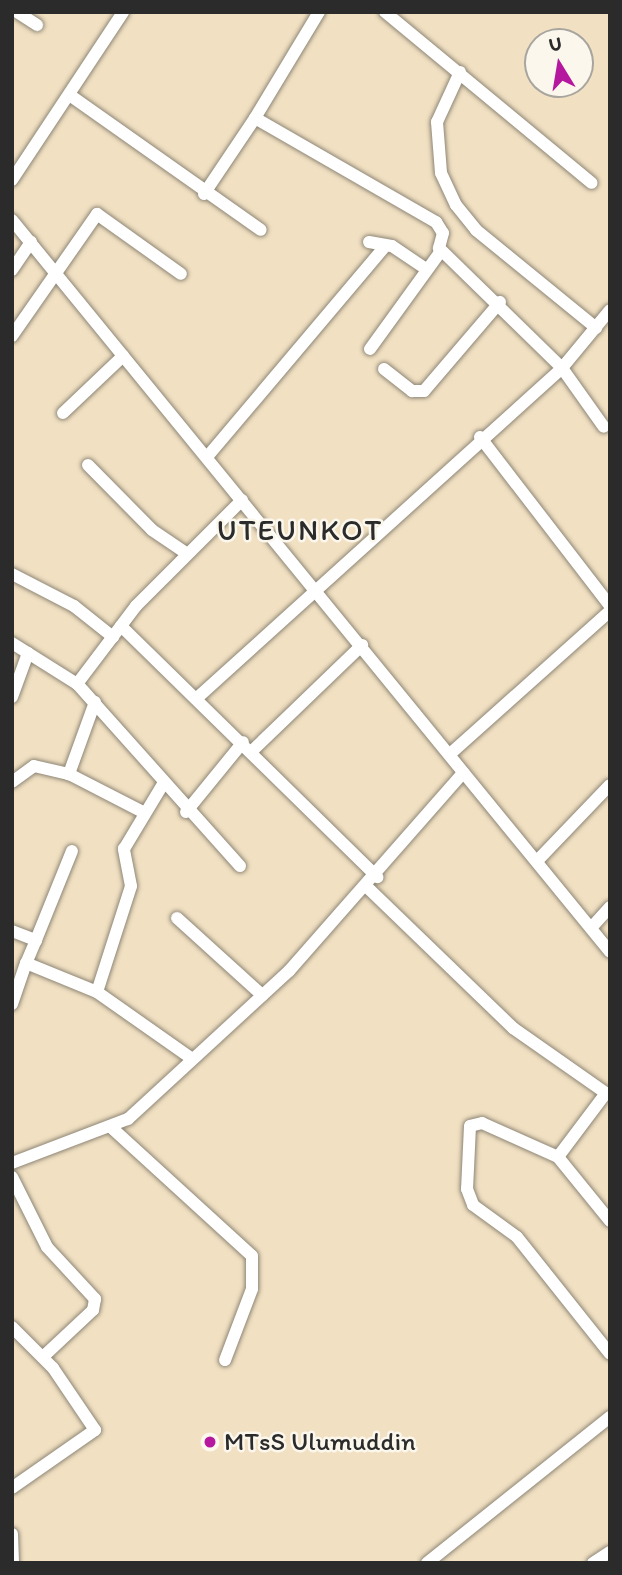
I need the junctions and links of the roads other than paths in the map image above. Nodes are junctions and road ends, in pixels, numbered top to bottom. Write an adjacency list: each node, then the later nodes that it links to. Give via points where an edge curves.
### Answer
1 (17, 12): 5 (street)
2 (123, 12): 7 (street)
3 (319, 12): 8 (street)
4 (385, 12): 6 (street)
5 (37, 25)
6 (460, 72): 10 (street); 24 (street, via 437,122 441,173 456,205 477,230)
7 (71, 96): 9 (street); 11 (street)
8 (255, 118): 11 (street); 17 (street, via 439,224)
9 (12, 180)
10 (592, 183)
11 (204, 194): 13 (street)
12 (12, 220): 14 (street)
13 (261, 230)
14 (31, 242): 19 (street); 20 (street)
15 (369, 242): 16 (street)
16 (386, 245): 18 (street); 33 (street)
17 (441, 251): 18 (street); 22 (street)
18 (425, 268): 26 (street)
19 (12, 270)
20 (57, 272): 21 (street, via 100,214); 25 (street); 27 (street)
21 (181, 274)
22 (500, 302): 28 (street); 29 (street, via 424,391 412,391)
23 (610, 310): 24 (street)
24 (596, 328): 28 (street)
25 (12, 336)
26 (370, 349)
27 (123, 356): 30 (street); 33 (street)
28 (562, 368): 31 (street); 32 (street)
29 (384, 369)
30 (62, 413)
31 (604, 427)
32 (480, 437): 38 (street); 39 (street)
33 (207, 457): 35 (street)
34 (88, 465): 36 (street, via 152,530)
35 (242, 500): 36 (street); 38 (street)
36 (186, 553): 40 (street)
37 (12, 574): 40 (street)
38 (316, 591): 42 (street); 46 (street)
39 (610, 609): 49 (street)
40 (117, 631): 44 (street); 46 (street)
41 (12, 643): 43 (street)
42 (362, 645): 48 (street); 49 (street)
43 (28, 653): 44 (street); 45 (street)
44 (77, 684): 47 (street)
45 (12, 697)
46 (197, 698): 48 (street)
47 (95, 702): 51 (street); 53 (street)
48 (248, 746): 55 (street); 60 (street)
49 (450, 754): 50 (street)
50 (463, 773): 58 (street); 60 (street)
51 (69, 774): 52 (street, via 34,766); 56 (street)
52 (12, 782)
53 (163, 784): 55 (street); 56 (street)
54 (610, 785): 58 (street)
55 (186, 812): 59 (street)
56 (145, 813): 69 (street, via 124,849 131,886)
57 (72, 851): 66 (street)
58 (537, 861): 64 (street)
59 (240, 866)
60 (377, 877): 61 (street)
61 (367, 887): 70 (street); 73 (street, via 513,1028)
62 (610, 907): 64 (street)
63 (177, 918): 70 (street)
64 (591, 928): 67 (street)
65 (12, 931): 66 (street)
66 (36, 940): 68 (street)
67 (610, 952)
68 (26, 963): 69 (street); 71 (street)
69 (97, 992): 72 (street)
70 (262, 995): 72 (street)
71 (12, 1004)
72 (191, 1058): 74 (street)
73 (608, 1092): 75 (street)
74 (113, 1129): 76 (street); 82 (street, via 252,1256 253,1289)
75 (558, 1157): 78 (street); 80 (street, via 482,1123 470,1126 469,1196 517,1237)
76 (12, 1163)
77 (12, 1177): 81 (street, via 47,1247 95,1299 93,1310)
78 (610, 1221)
79 (12, 1327): 81 (street)
80 (610, 1354)
81 (43, 1357): 84 (street, via 95,1430)
82 (225, 1360)
83 (610, 1417): 88 (street)
84 (12, 1488)
85 (12, 1535): 87 (street)
86 (610, 1552): 89 (street)
87 (13, 1563)
88 (427, 1563)
89 (593, 1563)

